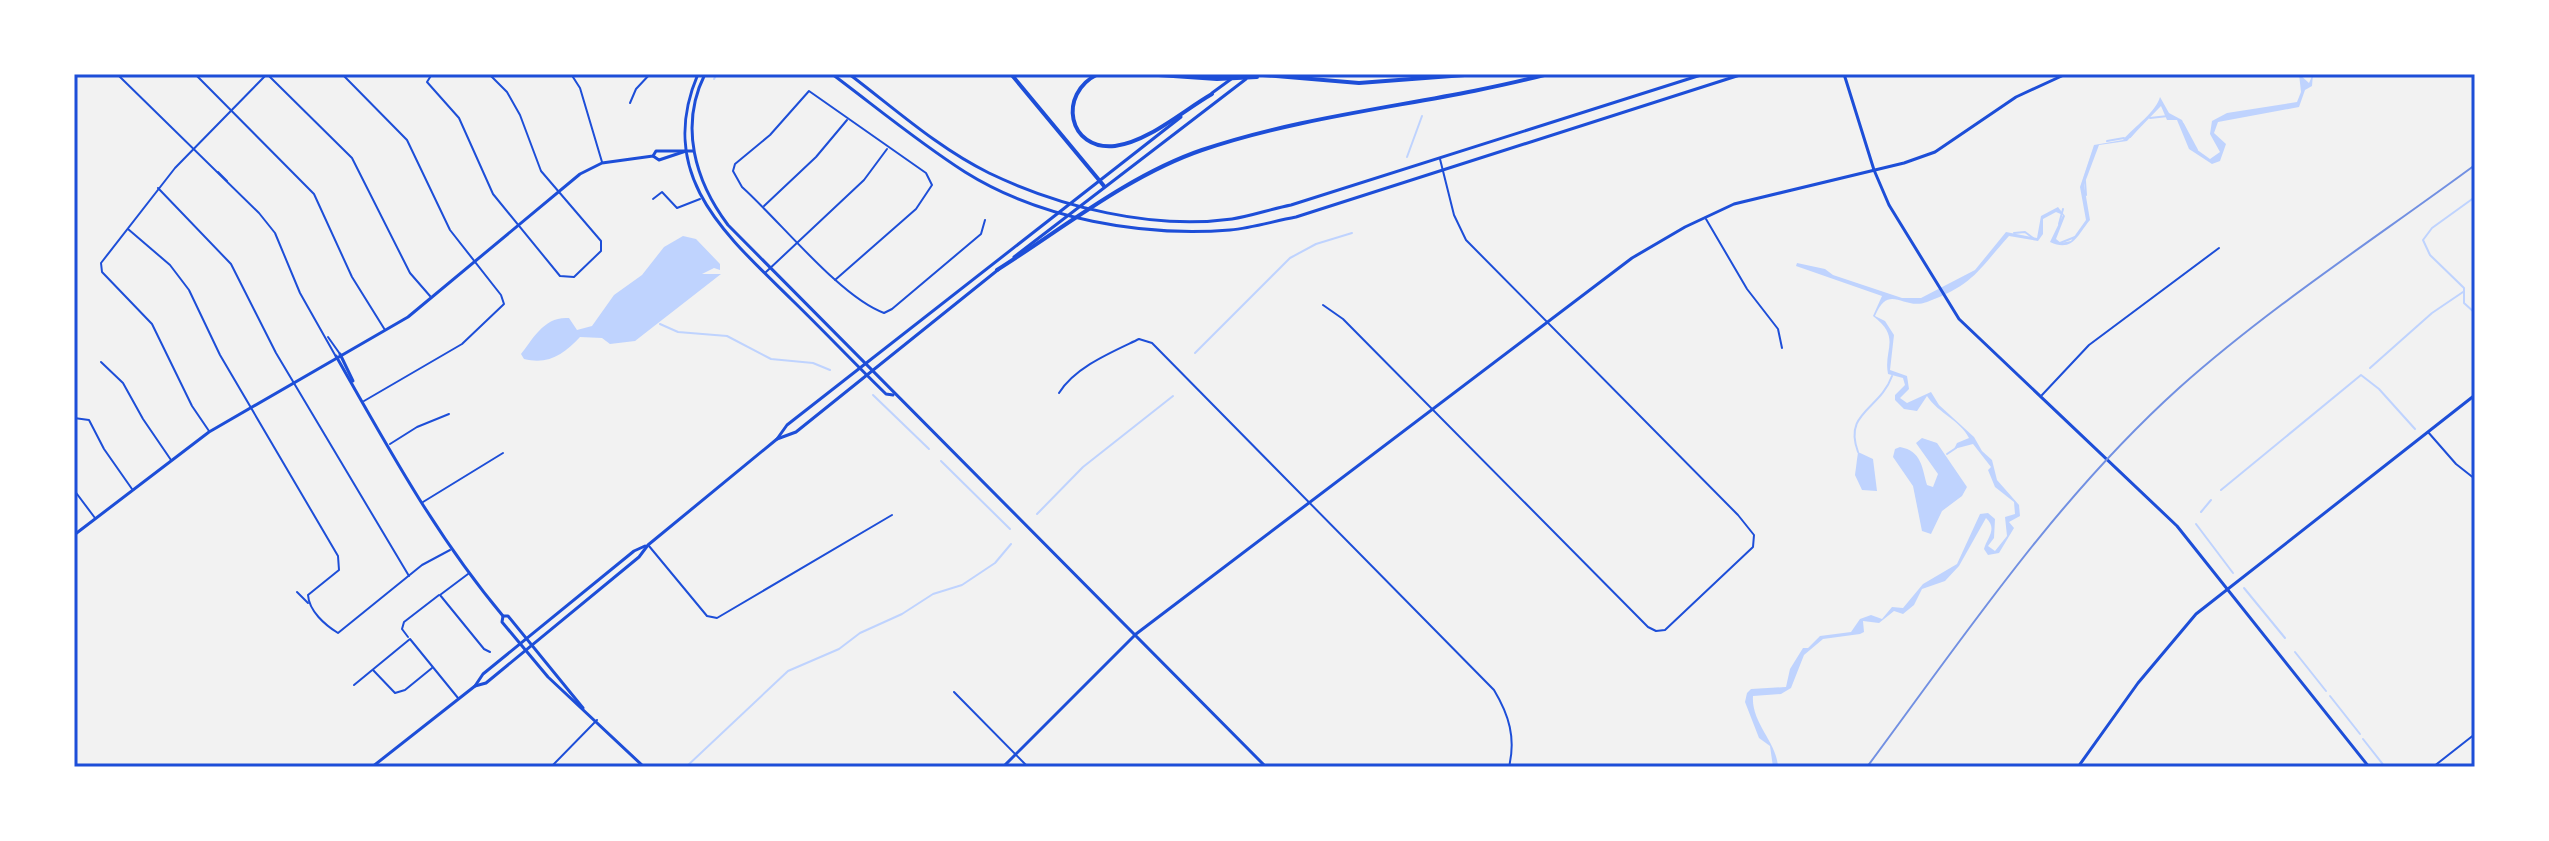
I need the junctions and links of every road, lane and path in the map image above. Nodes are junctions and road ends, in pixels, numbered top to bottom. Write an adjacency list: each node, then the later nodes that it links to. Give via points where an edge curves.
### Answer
1 (117, 74): 30 (street)
2 (195, 74): 27 (street)
3 (267, 74): 27 (street); 56 (street, via 352,158 410,273)
4 (342, 74): 51 (street, via 407,140 450,230)
5 (432, 74): 47 (street, via 427,82 459,118 493,194)
6 (489, 74): 41 (street, via 507,92 541,171)
7 (571, 74): 35 (street)
8 (650, 74): 26 (street)
9 (698, 74): 31 (main road, via 688,100)
10 (705, 74): 32 (main road, via 695,104)
11 (832, 74): 36 (main road, via 968,174 1044,207 1114,225 1232,230 1296,217)
12 (849, 74): 34 (main road, via 987,172 1116,214 1231,219)
13 (1011, 74): 38 (highway)
14 (1098, 74): 25 (highway, via 1076,92 1072,112 1084,138 1097,145 1130,142)
15 (1144, 74): 24 (highway)
16 (1238, 74): 25 (main road)
17 (1252, 74): 24 (highway); 39 (main road)
18 (1478, 74): 24 (highway, via 1359,83)
19 (1548, 74): 53 (highway, via 1257,134 1199,151 1147,176)
20 (1704, 74): 34 (main road)
21 (1743, 74): 36 (main road)
22 (1844, 74): 37 (main road)
23 (2066, 74): 37 (main road, via 2016,97 1935,152)
24 (1268, 76)
25 (1212, 94): 38 (main road)
26 (630, 103)
27 (231, 109): 30 (street); 59 (street, via 314,194 352,277)
28 (848, 119): 29 (street); 44 (street); 44 (street, via 809,91 735,164 735,178)
29 (888, 147): 49 (street, via 864,180); 55 (street, via 926,173 932,185 916,209)
30 (193, 149): 40 (street); 61 (street, via 275,233)
31 (686, 151): 32 (main road); 33 (main road, via 659,160); 33 (main road, via 656,151); 42 (main road)
32 (693, 151): 52 (main road, via 715,208)
33 (653, 156): 35 (main road)
34 (1440, 159): 36 (street)
35 (602, 163): 41 (main road)
36 (1443, 170): 58 (street, via 1466,240)
37 (1874, 170): 45 (main road, via 1734,204); 71 (main road, via 1900,227 1959,319)
38 (1097, 179): 39 (highway); 63 (main road)
39 (1104, 186): 53 (main road)
40 (158, 188): 48 (street); 67 (street, via 231,264)
41 (558, 191): 47 (main road); 47 (street, via 602,245 574,277 560,276)
42 (701, 198): 43 (street, via 677,208 662,192); 54 (main road, via 720,227)
43 (653, 199)
44 (764, 206): 49 (street)
45 (1705, 217): 58 (main road, via 1632,258); 60 (street, via 1747,289 1778,329)
46 (985, 220): 55 (street, via 981,234 887,312 868,306)
47 (517, 226): 51 (main road)
48 (128, 229): 73 (street, via 170,265 189,290); 77 (street, via 100,269 152,324)
49 (798, 240): 52 (street); 55 (street)
50 (2219, 248): 71 (street, via 2089,345)
51 (474, 260): 56 (main road); 72 (street, via 501,295 502,308 462,344)
52 (769, 268): 54 (street); 63 (main road)
53 (997, 270): 65 (main road)
54 (765, 273): 64 (main road)
55 (835, 280)
56 (431, 297): 59 (main road)
57 (1323, 305): 74 (street)
58 (1545, 322): 74 (main road); 74 (street, via 1754,535 1753,547 1665,630 1643,623)
59 (385, 330): 61 (main road)
60 (1782, 348)
61 (338, 355): 67 (main road); 72 (main road)
62 (101, 362): 82 (street, via 123,383)
63 (865, 362): 64 (main road); 65 (main road)
64 (859, 367): 66 (main road); 79 (main road)
65 (873, 370): 66 (main road); 69 (main road)
66 (867, 375): 69 (main road); 79 (main road, via 796,432)
67 (294, 382): 73 (main road); 94 (street)
68 (1059, 393): 87 (street, via 1073,376 1144,339)
69 (893, 395): 100 (main road)
70 (2475, 395): 78 (main road)
71 (2041, 396): 95 (main road, via 2177,526)
72 (364, 401): 80 (main road)
73 (251, 406): 77 (main road); 98 (street, via 340,561 339,570 308,595)
74 (1431, 408): 87 (main road)
75 (449, 414): 80 (street)
76 (74, 418): 85 (street, via 89,420)
77 (209, 432): 82 (main road)
78 (2428, 432): 83 (street); 95 (main road)
79 (777, 439): 91 (main road)
80 (390, 444): 86 (main road)
81 (503, 453): 86 (street)
82 (172, 461): 85 (main road)
83 (2475, 479)
84 (74, 490): 89 (street)
85 (133, 490): 89 (main road)
86 (423, 502): 92 (main road)
87 (1309, 503): 100 (main road); 123 (street, via 1494,690 1510,726)
88 (892, 515): 91 (street, via 717,618 707,616)
89 (95, 518): 90 (main road)
90 (74, 535)
91 (648, 545): 102 (main road); 104 (main road)
92 (451, 549): 93 (main road); 94 (street)
93 (468, 574): 97 (street); 99 (main road)
94 (409, 576): 98 (street, via 338,633)
95 (2229, 588): 124 (main road, via 2169,643); 125 (main road)
96 (297, 592): 98 (street)
97 (440, 595): 101 (street, via 404,622 402,629); 106 (street)
98 (309, 604)
99 (503, 616): 102 (main road); 103 (main road)
100 (1136, 634): 116 (main road); 122 (main road)
101 (410, 639): 107 (street); 108 (street)
102 (527, 639): 103 (main road); 104 (main road)
103 (520, 645): 105 (main road); 110 (main road)
104 (532, 645): 105 (main road); 113 (main road)
105 (526, 651): 110 (main road); 113 (main road)
106 (490, 652)
107 (433, 667): 108 (street, via 395,693); 112 (street)
108 (372, 669): 109 (street)
109 (354, 685)
110 (475, 686): 112 (main road)
111 (954, 692): 116 (street)
112 (459, 699): 117 (main road)
113 (583, 708): 114 (main road)
114 (597, 720): 118 (street); 119 (main road)
115 (2475, 734): 126 (street)
116 (1015, 755): 120 (main road); 121 (street)
117 (372, 767)
118 (551, 767)
119 (644, 767)
120 (1003, 767)
121 (1028, 767)
122 (1266, 767)
123 (1509, 767)
124 (2078, 767)
125 (2369, 767)
126 (2433, 767)

